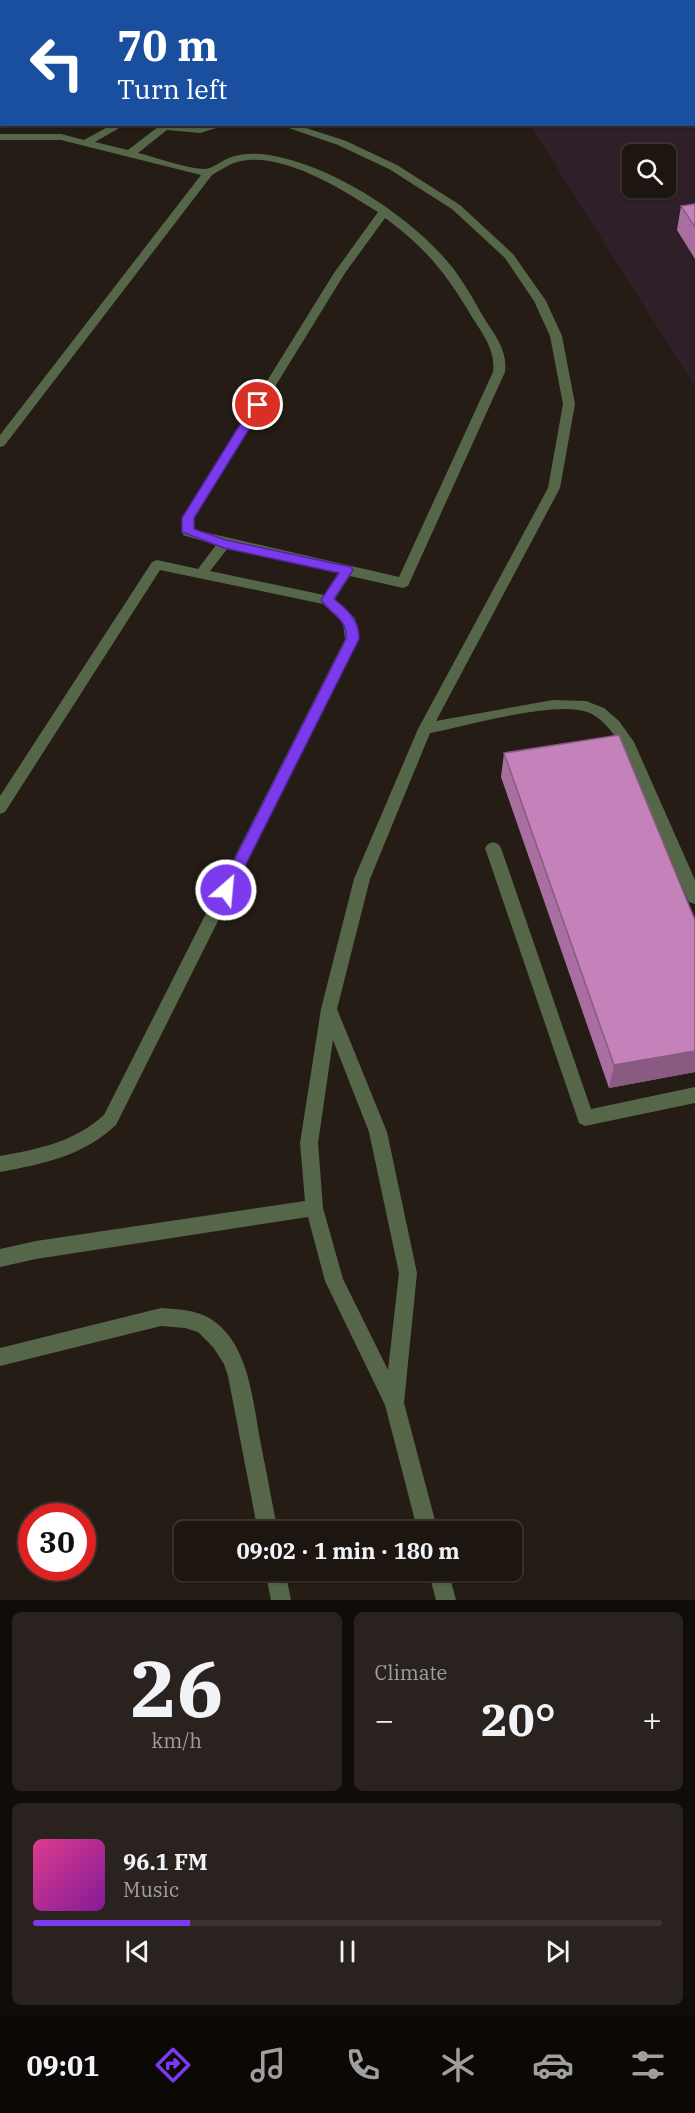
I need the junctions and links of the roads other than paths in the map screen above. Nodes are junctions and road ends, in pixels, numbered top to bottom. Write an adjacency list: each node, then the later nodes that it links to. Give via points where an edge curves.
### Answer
1 (117, 126): 6 (street)
2 (161, 126): 3 (street, via 201,130); 7 (street)
3 (216, 126)
4 (288, 126): 15 (street, via 393,167 456,207 509,256 540,301 556,336 564,368 569,404 554,488)
5 (0, 137): 6 (street, via 39,135)
6 (86, 143): 7 (street)
7 (128, 155): 8 (street)
8 (208, 173): 9 (street, via 245,157 282,160); 10 (street)
9 (384, 210): 11 (street, via 340,273 188,518 187,529 191,534); 12 (street, via 443,263 492,342 500,366 404,583)
10 (0, 443)
11 (224, 544): 12 (street); 13 (street)
12 (347, 570): 14 (street)
13 (202, 573): 14 (street); 16 (street, via 157,565)
14 (327, 600): 21 (street, via 350,621 352,639 110,1120 96,1135 81,1143)
15 (425, 729): 18 (street, via 562,704 586,706 601,713 614,723 627,742); 19 (street, via 362,879)
16 (0, 808)
17 (493, 848): 20 (street, via 585,1118)
18 (695, 898)
19 (328, 1009): 22 (street, via 309,1143); 25 (street, via 378,1132 408,1273)
20 (695, 1095)
21 (0, 1164)
22 (314, 1208): 23 (street); 25 (street, via 334,1281)
23 (0, 1258)
24 (0, 1357): 26 (street, via 161,1317 204,1325 220,1341 238,1376)
25 (394, 1403): 27 (street)
26 (265, 1521)
27 (425, 1521)
28 (277, 1581): 30 (street)
29 (441, 1581): 31 (street)
30 (281, 1600)
31 (446, 1600)

